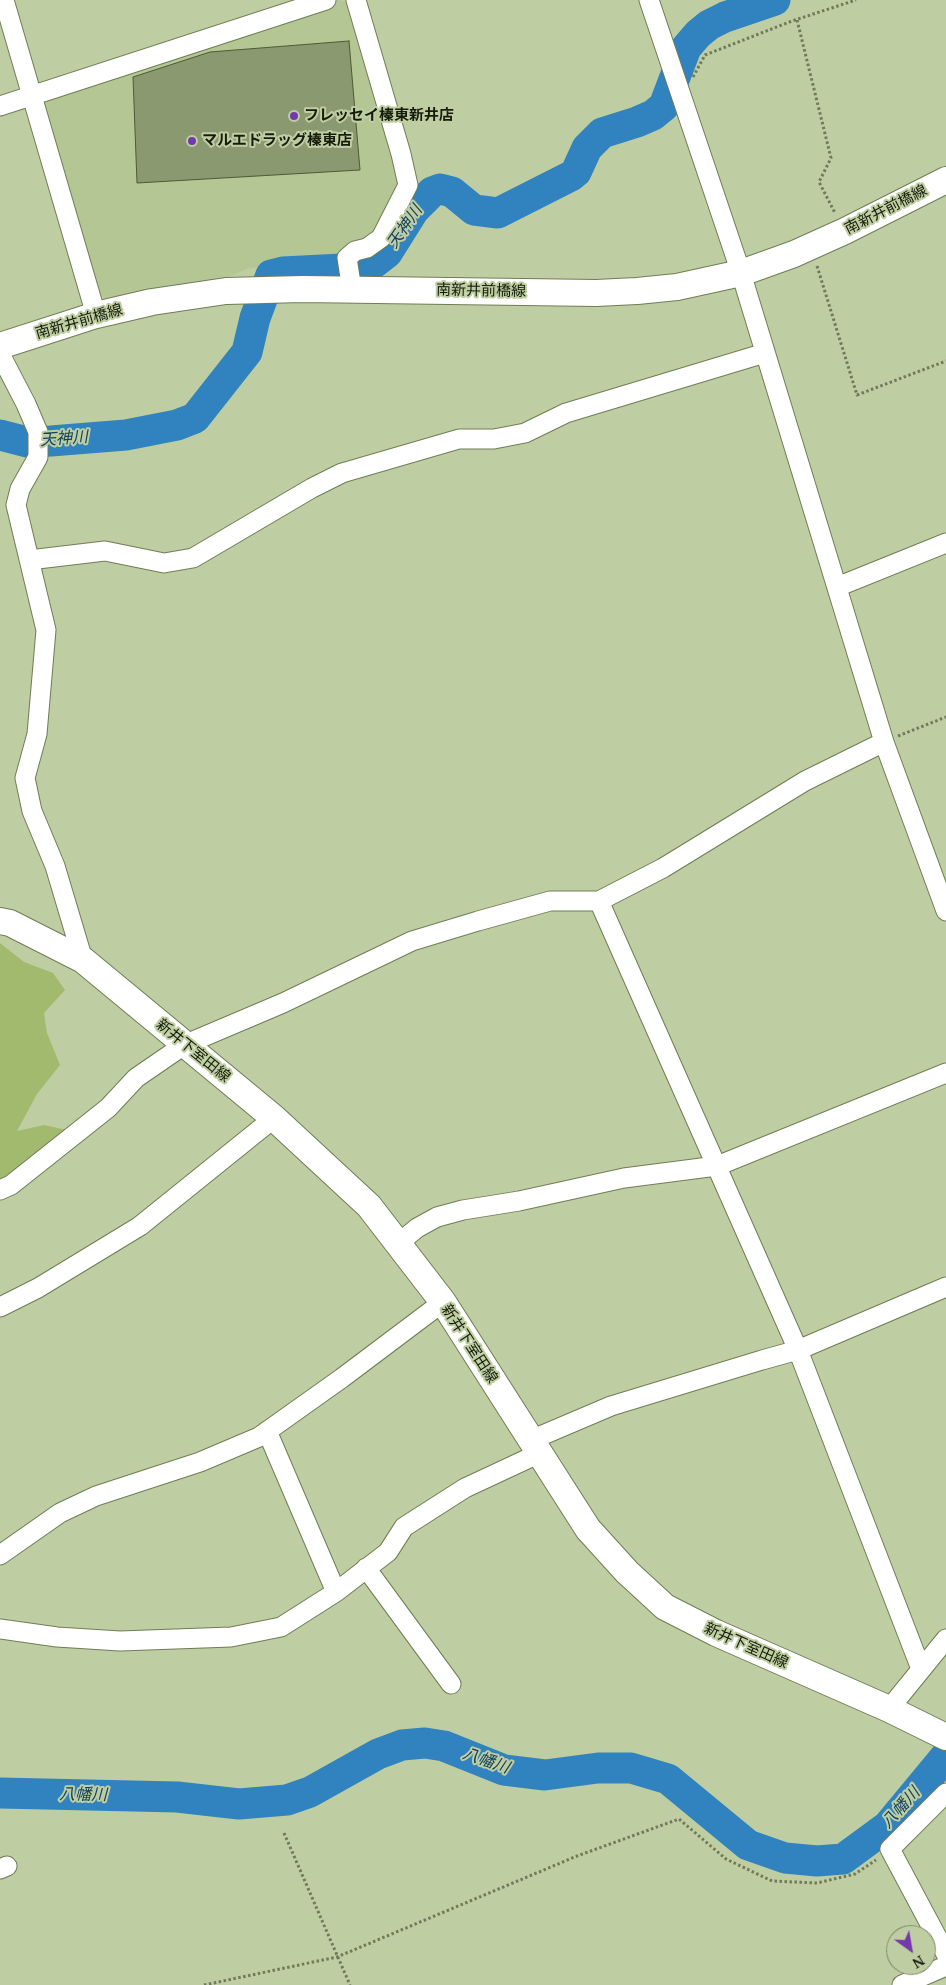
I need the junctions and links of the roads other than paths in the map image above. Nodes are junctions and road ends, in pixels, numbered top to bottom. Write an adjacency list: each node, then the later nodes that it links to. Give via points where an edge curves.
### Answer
1 (4, 0): 5 (street)
2 (326, 0): 5 (street)
3 (356, 0): 9 (street, via 408,185 381,238 347,258)
4 (649, 0): 8 (street)
5 (33, 95): 6 (street); 10 (street)
6 (0, 106)
7 (946, 180): 8 (main road, 南新井前橋線, via 811,247)
8 (741, 273): 9 (main road, 南新井前橋線, via 677,287 596,293); 12 (street)
9 (352, 290): 10 (main road, 南新井前橋線, via 226,291 152,302)
10 (96, 315): 11 (main road, 南新井前橋線)
11 (0, 346)
12 (766, 352): 15 (street, via 566,413 525,433 494,439 459,439 342,473 193,558 164,563 105,551); 16 (street)
13 (0, 354): 15 (street, via 38,432 38,457 20,489 16,505)
14 (946, 543): 16 (street)
15 (29, 560): 21 (street, via 46,630 37,734 25,778 32,811 55,866)
16 (837, 587): 17 (street)
17 (884, 742): 18 (street, via 805,781 670,864); 19 (street)
18 (599, 901): 22 (street, via 550,901 412,941 283,1003); 25 (street)
19 (946, 911)
20 (0, 921): 21 (main road, 新井下室田線)
21 (82, 960): 22 (main road, 新井下室田線)
22 (184, 1045): 24 (main road, 新井下室田線); 26 (street, via 136,1078 108,1108 12,1185)
23 (946, 1073): 25 (street)
24 (274, 1118): 27 (main road, 新井下室田線, via 369,1206); 30 (street, via 140,1226)
25 (717, 1166): 27 (street, via 624,1178 464,1210 437,1217); 31 (street)
26 (0, 1190)
27 (399, 1243): 29 (main road, 新井下室田線)
28 (946, 1287): 31 (street)
29 (442, 1302): 32 (street); 33 (main road, 新井下室田線)
30 (0, 1308)
31 (798, 1350): 33 (street, via 612,1406); 39 (street)
32 (267, 1432): 34 (street, via 200,1462 96,1496 67,1510); 36 (street)
33 (535, 1446): 35 (street, via 404,1527 388,1552); 41 (main road, 新井下室田線, via 588,1528 627,1572 665,1607 716,1634)
34 (0, 1555)
35 (366, 1568): 36 (street); 40 (street)
36 (336, 1592): 37 (street, via 281,1627 230,1637 120,1641)
37 (0, 1629)
38 (946, 1639): 39 (street)
39 (922, 1669): 41 (street)
40 (451, 1684)
41 (889, 1709): 42 (main road, 新井下室田線)
42 (945, 1737)
43 (946, 1793): 44 (street, via 890,1849)
44 (946, 1954)
45 (946, 1966): 46 (street)
46 (902, 1985)

